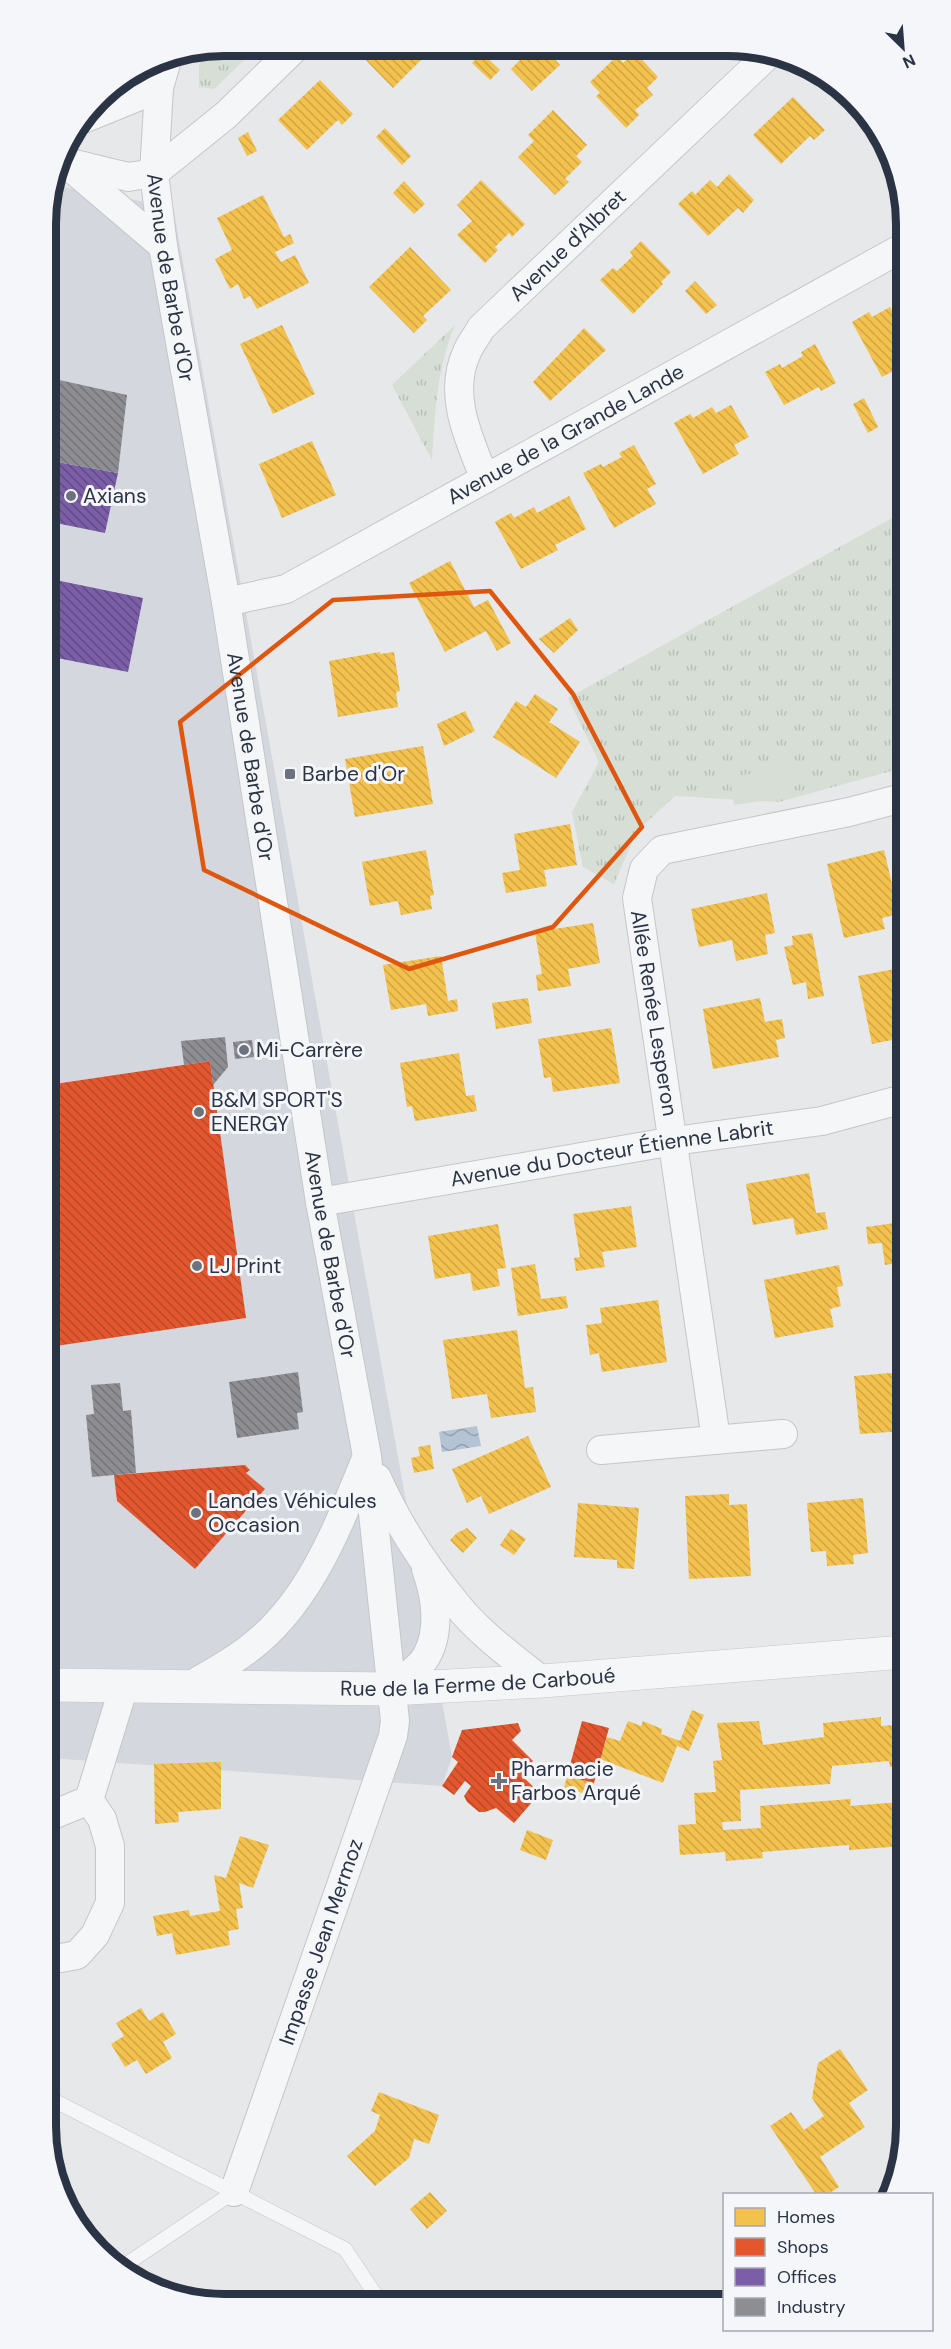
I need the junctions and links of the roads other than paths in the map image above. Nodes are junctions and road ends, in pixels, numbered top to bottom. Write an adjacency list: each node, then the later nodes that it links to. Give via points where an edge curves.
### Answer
1 (287, 56): 9 (street, via 226,115)
2 (763, 60): 12 (street, Avenue d'Albret, via 482,328 466,352 459,380 460,412)
3 (165, 65): 5 (street, Avenue de Barbe d'Or)
4 (136, 80): 5 (street)
5 (159, 88): 6 (street); 9 (street, Avenue de Barbe d'Or)
6 (97, 113)
7 (67, 162): 9 (street, via 128,177)
8 (66, 164): 10 (street)
9 (154, 173): 10 (street, Avenue de Barbe d'Or)
10 (164, 246): 13 (street, Avenue de Barbe d'Or)
11 (896, 251): 12 (street, Avenue de la Grande Lande)
12 (485, 479): 13 (street, Avenue de la Grande Lande, via 286,589)
13 (226, 602): 17 (street, Avenue de Barbe d'Or)
14 (896, 800): 16 (street, Allée Renée Lesperon, via 662,850 644,869 637,898)
15 (896, 1101): 16 (street, Avenue du Docteur Étienne Labrit, via 822,1121)
16 (674, 1141): 17 (street, Avenue du Docteur Étienne Labrit); 19 (street, Allée Renée Lesperon)
17 (320, 1202): 21 (street, Avenue de Barbe d'Or)
18 (783, 1434): 19 (street)
19 (716, 1439): 20 (street)
20 (601, 1450)
21 (368, 1456): 22 (street, Avenue de Barbe d'Or, via 392,1511); 27 (street, via 335,1535 300,1594 248,1650); 28 (street, Avenue de Barbe d'Or)
22 (420, 1554): 24 (street, Avenue de Barbe d'Or, via 458,1606); 28 (street, Avenue de Barbe d'Or, via 432,1585 436,1629 425,1658)
23 (895, 1653): 24 (street, Rue de la Ferme de Carboué)
24 (542, 1681): 28 (street, Rue de la Ferme de Carboué)
25 (56, 1685): 26 (street, Rue de la Ferme de Carboué)
26 (124, 1686): 27 (street, Rue de la Ferme de Carboué); 29 (street)
27 (187, 1687): 28 (street, Rue de la Ferme de Carboué)
28 (390, 1689): 33 (street, Impasse Jean Mermoz, via 393,1736)
29 (89, 1800): 30 (street); 31 (street, via 102,1819 110,1846 110,1903 95,1935 77,1955)
30 (56, 1814)
31 (56, 1959)
32 (56, 2102): 33 (lane)
33 (234, 2192): 34 (lane); 35 (lane, via 345,2249)
34 (127, 2263)
35 (375, 2294)

